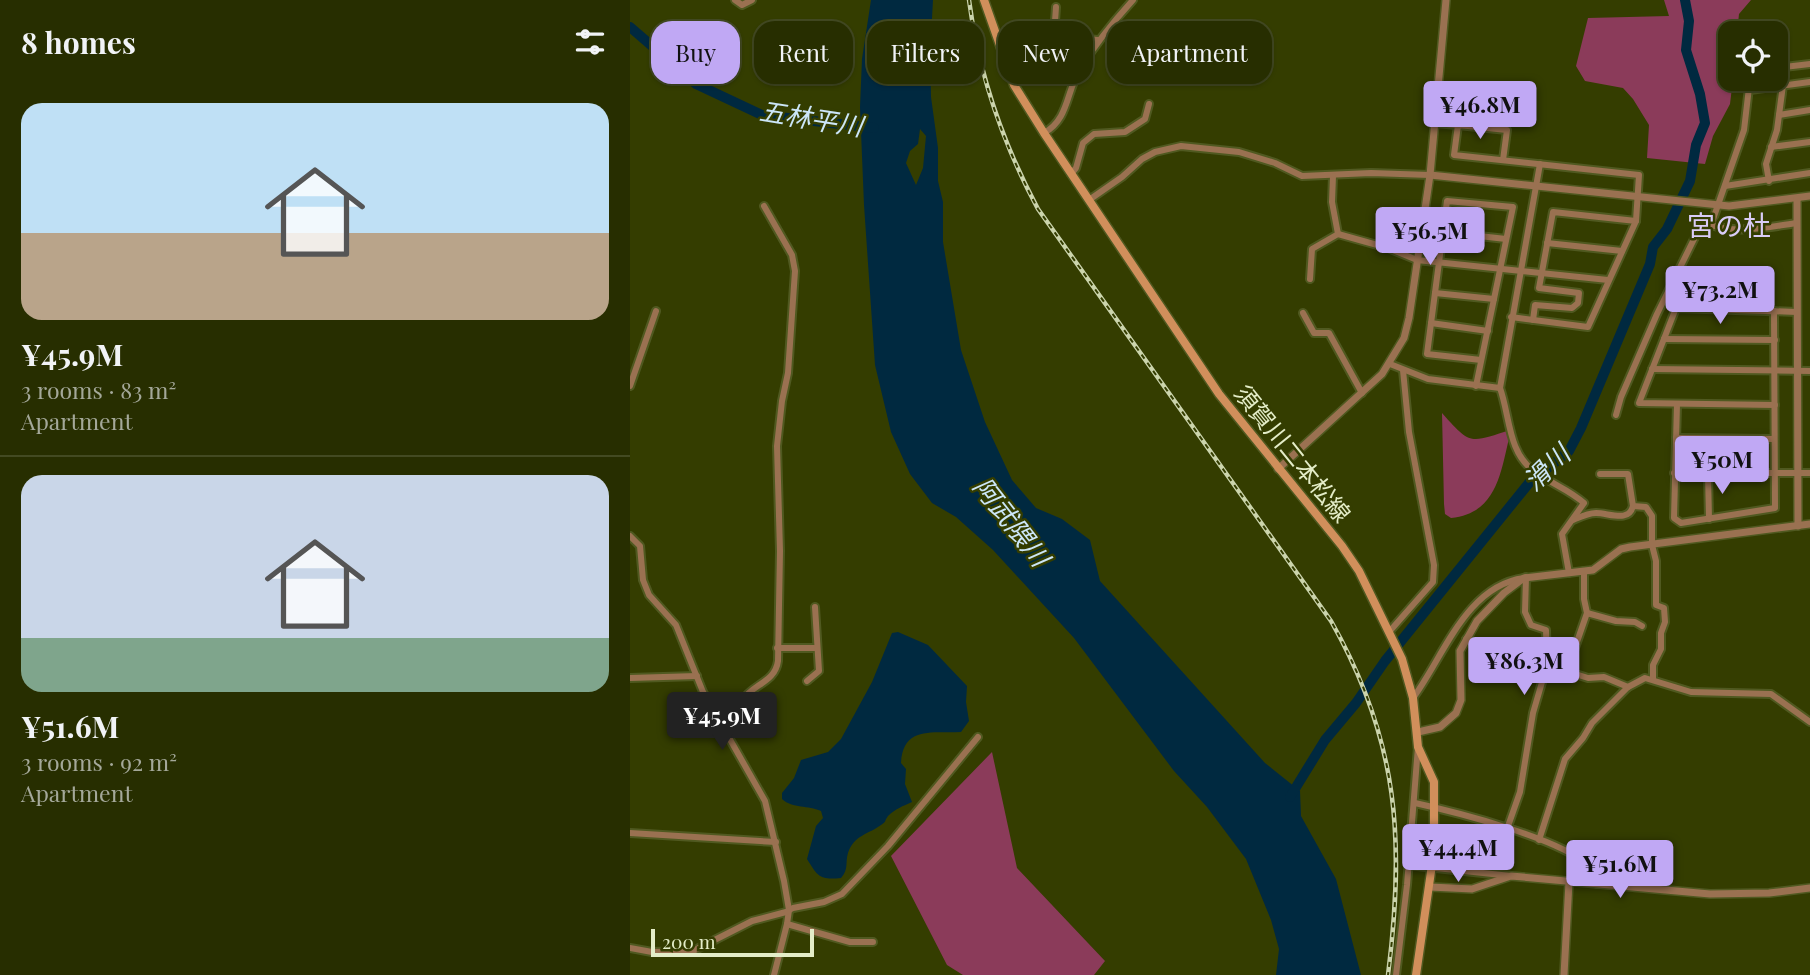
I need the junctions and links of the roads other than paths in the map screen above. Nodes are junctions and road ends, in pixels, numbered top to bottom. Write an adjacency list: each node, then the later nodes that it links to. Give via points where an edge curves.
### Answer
1 (735, 0): 2 (street, via 742,5)
2 (752, 0)
3 (984, 0): 19 (main road, 須賀川二本松線, via 1014,85)
4 (1133, 0): 7 (street)
5 (1446, 0): 17 (street)
6 (1056, 8): 7 (street, via 1054,36)
7 (1098, 40): 19 (street, via 1077,73 1056,127)
8 (1810, 64): 9 (street)
9 (1788, 67)
10 (1810, 82): 11 (street)
11 (1788, 84)
12 (1750, 91): 29 (street, via 1744,130)
13 (1782, 91): 16 (street)
14 (1149, 104): 25 (street, via 1145,119 1125,132 1094,134 1083,144)
15 (1810, 110): 16 (street)
16 (1779, 115): 21 (street)
17 (1435, 123): 18 (street); 26 (street)
18 (1458, 125): 22 (street, via 1454,155); 22 (street, via 1507,130)
19 (1044, 133): 25 (main road, 須賀川二本松線)
20 (1810, 142): 21 (street)
21 (1771, 147): 28 (street, via 1766,164)
22 (1503, 160): 23 (street)
23 (1540, 164): 30 (street); 32 (street, via 1639,175)
24 (1810, 173): 28 (street)
25 (1072, 174): 34 (main road, 須賀川二本松線)
26 (1430, 175): 27 (street); 30 (street); 45 (street)
27 (1333, 176): 34 (street, via 1302,176 1239,152 1181,146 1142,159); 41 (street)
28 (1769, 181): 29 (street)
29 (1726, 186): 35 (street)
30 (1537, 188): 32 (street); 48 (street)
31 (1810, 196): 33 (street)
32 (1637, 198): 35 (street); 37 (street)
33 (1797, 199): 35 (street); 38 (street)
34 (1089, 200): 80 (main road, 須賀川二本松線, via 1219,394)
35 (1718, 205): 39 (street)
36 (764, 206): 102 (street, via 792,255 795,271 777,446)
37 (1636, 220): 43 (street, via 1553,212); 44 (street)
38 (1797, 223): 39 (street, via 1754,229); 56 (street)
39 (1711, 225): 77 (street, via 1700,227 1674,277)
40 (1443, 232): 42 (street); 42 (street, via 1447,201 1513,207); 46 (street)
41 (1338, 234): 45 (street); 50 (street, via 1312,249)
42 (1506, 239): 47 (street)
43 (1547, 243): 44 (street); 49 (street)
44 (1622, 251): 51 (street)
45 (1417, 260): 46 (street); 65 (street, via 1404,338)
46 (1439, 262): 47 (street); 52 (street)
47 (1501, 268): 48 (street); 53 (street)
48 (1521, 270): 49 (street); 58 (street)
49 (1542, 272): 51 (street); 59 (street, via 1539,288 1579,293 1578,303 1572,308 1535,305)
50 (1310, 279)
51 (1608, 280): 59 (street, via 1588,327)
52 (1435, 293): 53 (street); 60 (street)
53 (1494, 299): 61 (street)
54 (656, 311): 71 (street)
55 (1774, 311): 56 (street); 62 (street, via 1676,308); 63 (street)
56 (1797, 312): 69 (street)
57 (1304, 313): 74 (street, via 1314,332 1329,333)
58 (1511, 317): 59 (street); 73 (street)
59 (1533, 320)
60 (1431, 323): 61 (street); 64 (street, via 1427,354)
61 (1488, 331): 64 (street)
62 (1664, 338): 63 (street); 66 (street)
63 (1775, 340): 68 (street)
64 (1481, 360): 72 (street)
65 (1390, 364): 67 (street); 74 (street)
66 (1652, 369): 68 (street); 75 (street, via 1639,403)
67 (1403, 370): 72 (street); 100 (street, via 1405,410 1434,576)
68 (1775, 370): 69 (street); 76 (street)
69 (1797, 370): 70 (street); 84 (street)
70 (1810, 371)
71 (630, 386)
72 (1476, 386): 73 (street)
73 (1500, 388): 89 (street, via 1523,461 1584,503)
74 (1362, 393): 80 (street)
75 (1677, 404): 76 (street); 78 (street)
76 (1775, 405): 79 (street)
77 (1616, 415)
78 (1676, 438): 79 (street); 81 (street)
79 (1774, 439): 83 (street)
80 (1278, 469): 100 (main road, 須賀川二本松線, via 1359,571)
81 (1674, 473): 82 (street); 88 (street, via 1674,518 1681,523)
82 (1708, 473): 83 (street); 88 (street)
83 (1774, 473): 84 (street); 88 (street, via 1775,509)
84 (1797, 473): 85 (street); 91 (street)
85 (1810, 473)
86 (1600, 474): 87 (street, via 1628,474)
87 (1633, 506): 89 (street, via 1628,515 1597,512); 93 (street, via 1646,508 1653,516)
88 (1709, 519)
89 (1571, 521): 95 (street, via 1562,534)
90 (1810, 524): 91 (street)
91 (1798, 526): 93 (street)
92 (630, 536): 106 (street, via 640,546 649,595 676,625)
93 (1652, 545): 94 (street, via 1622,549 1598,568); 108 (street, via 1656,605 1664,608)
94 (1584, 571): 95 (street); 98 (street)
95 (1569, 573): 96 (street)
96 (1525, 577): 101 (street, via 1487,610); 104 (street, via 1525,612 1531,625 1546,630); 111 (street, via 1485,595 1449,639)
97 (815, 607): 103 (street)
98 (1587, 613): 99 (street); 105 (street)
99 (1642, 626)
100 (1390, 634): 111 (main road, 須賀川二本松線)
101 (1466, 639): 104 (street); 113 (street, via 1459,659 1461,691 1456,713 1440,727)
102 (778, 648): 103 (street); 114 (street, via 776,671 744,698)
103 (817, 649): 109 (street, via 818,673)
104 (1547, 665): 105 (street); 119 (street, via 1533,713 1520,792)
105 (1565, 671): 110 (street, via 1604,677)
106 (696, 676): 107 (street); 114 (street)
107 (630, 678)
108 (1653, 679): 110 (street); 112 (street, via 1691,692 1771,694)
109 (807, 681)
110 (1628, 687): 121 (street, via 1565,758)
111 (1413, 698): 113 (main road, 須賀川二本松線)
112 (1810, 722)
113 (1418, 732): 116 (main road, 須賀川二本松線)
114 (729, 737): 122 (street, via 763,795)
115 (978, 737): 130 (street, via 849,890 830,901)
116 (1418, 747): 117 (street); 118 (main road, 須賀川二本松線, via 1434,782)
117 (1415, 803): 118 (street); 123 (street)
118 (1436, 807): 119 (street); 124 (main road, 須賀川二本松線)
119 (1507, 829): 121 (street)
120 (630, 833): 122 (street)
121 (1539, 840): 127 (street, via 1579,859 1595,874)
122 (776, 842): 130 (street)
123 (1408, 865): 124 (street); 135 (street)
124 (1432, 867): 125 (street); 128 (main road, 須賀川二本松線)
125 (1511, 876): 126 (street); 128 (street, via 1472,890)
126 (1569, 882): 127 (street); 137 (street)
127 (1597, 884): 129 (street, via 1731,895)
128 (1430, 887): 136 (main road, 須賀川二本松線)
129 (1810, 888)
130 (789, 910): 131 (street); 133 (street, via 752,921 693,951)
131 (787, 925): 132 (street, via 850,942); 134 (street)
132 (873, 942)
133 (630, 948)
134 (774, 975)
135 (1396, 975)
136 (1416, 975)
137 (1564, 975)

